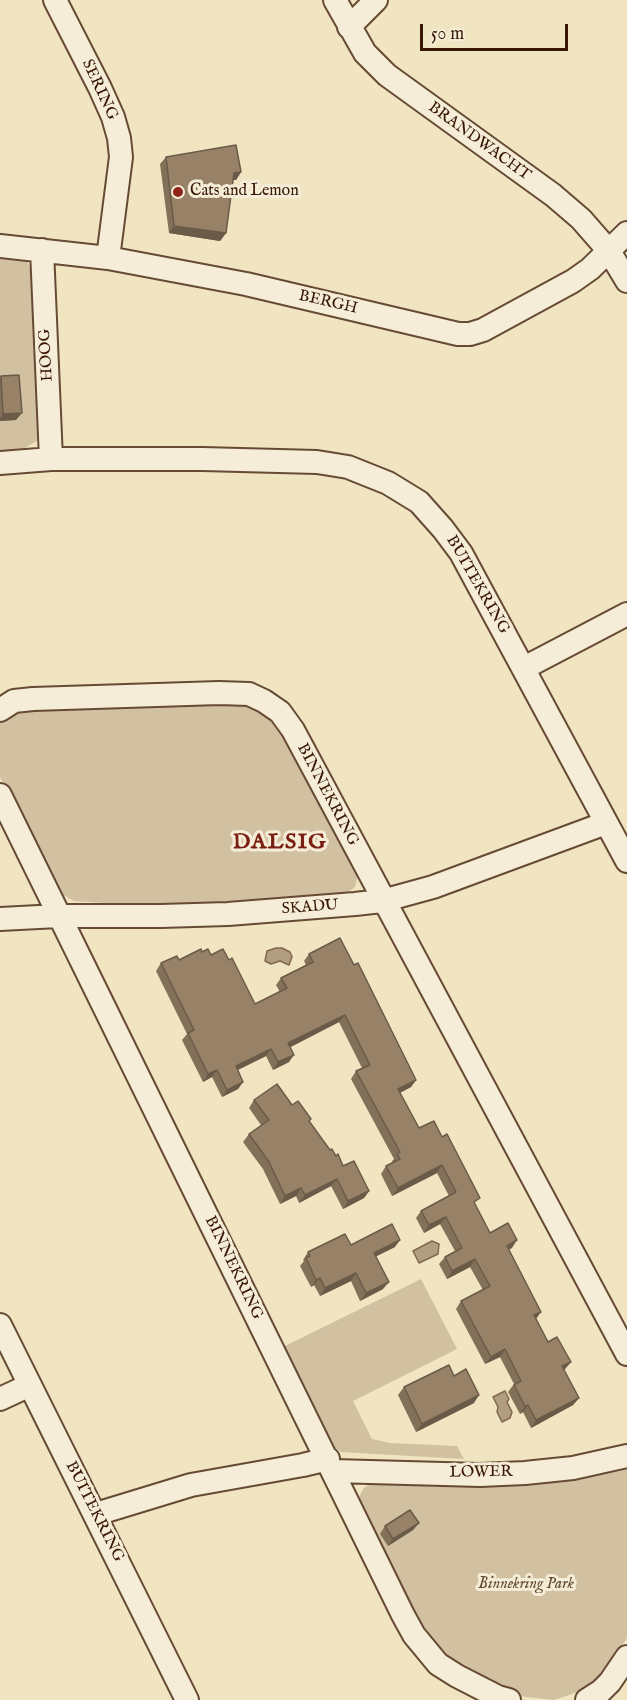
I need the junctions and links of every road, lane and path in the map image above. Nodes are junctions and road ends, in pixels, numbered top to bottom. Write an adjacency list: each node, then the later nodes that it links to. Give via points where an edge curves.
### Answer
1 (56, 0): 9 (street, SERING, via 105,98 119,138 121,157)
2 (335, 0): 4 (street, BRANDWACHT)
3 (376, 0): 4 (street)
4 (349, 27): 8 (street, BRANDWACHT, via 365,53 387,75 553,195)
5 (627, 233): 8 (street, BERGH)
6 (0, 246): 7 (street, BERGH)
7 (42, 250): 9 (street, BERGH); 11 (street, HOOG)
8 (609, 251): 9 (street, BERGH, via 573,281 470,334 445,332 246,284); 10 (street, BRANDWACHT)
9 (108, 258)
10 (627, 281)
11 (51, 459): 12 (street, BUITEKRING); 14 (street, BUITEKRING, via 317,462 348,467 388,483 419,502 461,553)
12 (0, 463)
13 (627, 614): 14 (street)
14 (524, 668): 17 (street, BUITEKRING)
15 (0, 710): 19 (street, BINNEKRING, via 14,701 33,699 219,693 249,694 264,700 280,712 292,730)
16 (0, 795): 20 (street, BINNEKRING)
17 (606, 823): 18 (street, BUITEKRING); 19 (street, SKADU, via 433,887)
18 (627, 861)
19 (382, 901): 20 (street, SKADU, via 228,914); 23 (street, BINNEKRING)
20 (58, 915): 21 (street, SKADU); 27 (street, BINNEKRING)
21 (0, 919)
22 (0, 1325): 24 (street, BUITEKRING)
23 (627, 1354)
24 (30, 1385): 25 (street); 28 (street, BUITEKRING)
25 (0, 1399)
26 (627, 1456): 27 (street, LOWER, via 573,1468 480,1475)
27 (331, 1465): 28 (street, LOWER, via 303,1465 191,1485); 31 (street, BINNEKRING, via 403,1615 426,1651 457,1676)
28 (96, 1514): 30 (street, BUITEKRING)
29 (627, 1657): 32 (street, via 605,1686)
30 (187, 1700)
31 (509, 1700)
32 (587, 1700)

